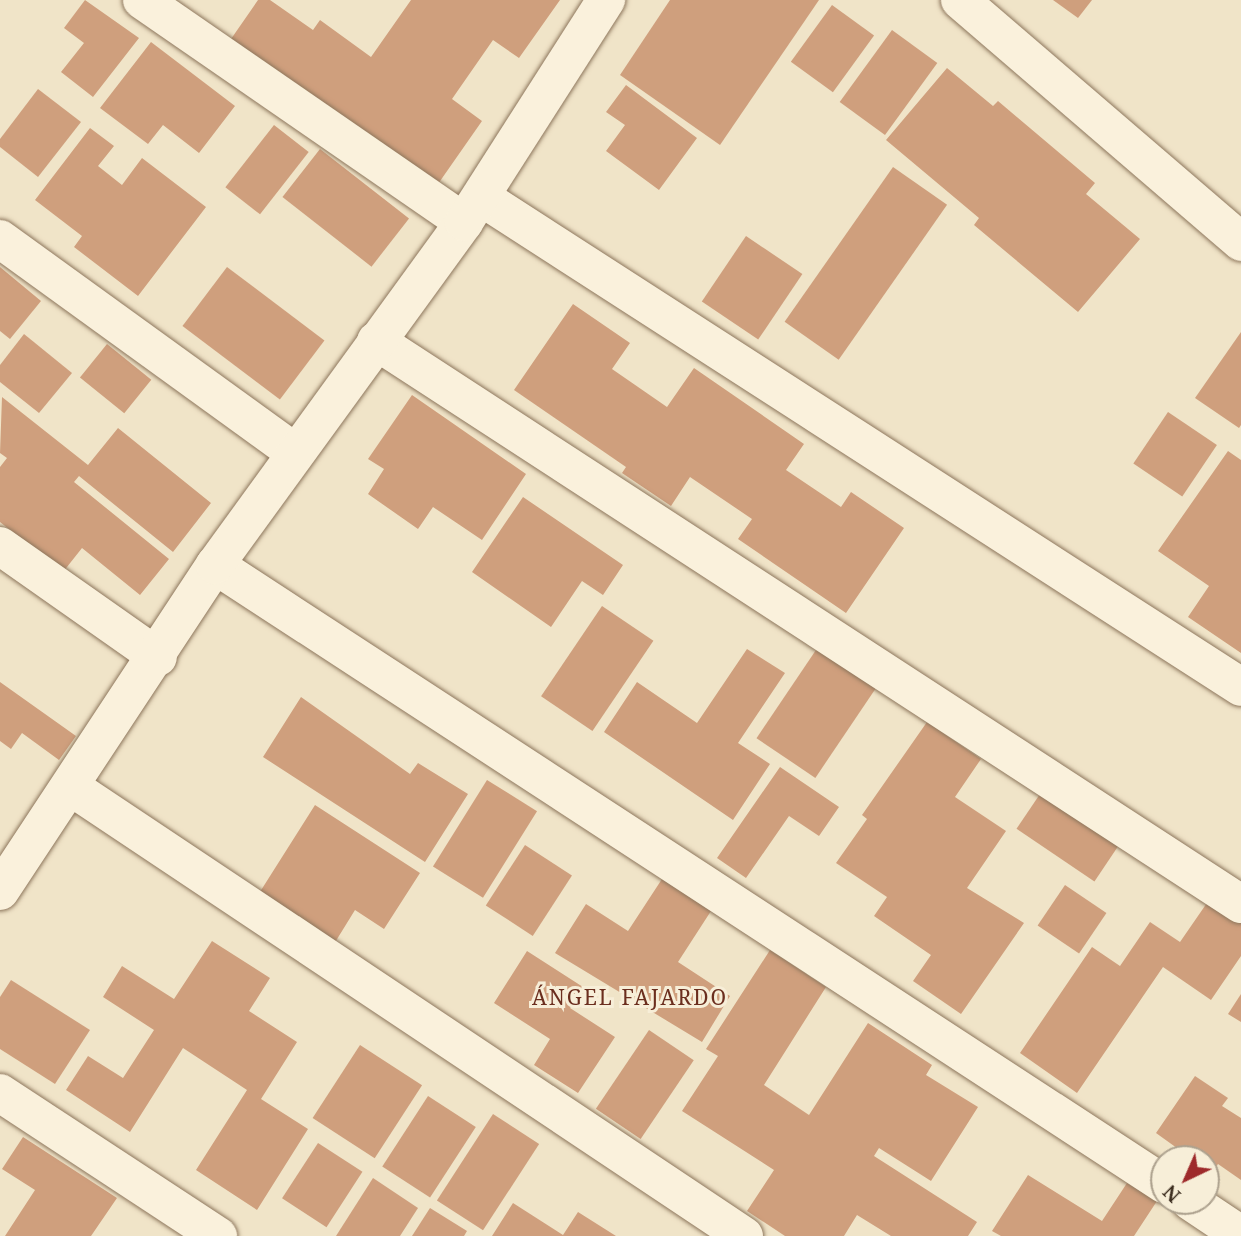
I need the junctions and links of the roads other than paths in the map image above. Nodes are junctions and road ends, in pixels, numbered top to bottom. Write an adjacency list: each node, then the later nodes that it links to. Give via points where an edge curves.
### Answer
1 (142, 0): 4 (street)
2 (602, 2): 4 (street)
3 (982, 7): 6 (street)
4 (472, 210): 7 (street); 12 (street)
5 (0, 239): 8 (street)
6 (1241, 242)
7 (376, 341): 8 (street); 15 (street)
8 (294, 452): 10 (street)
9 (0, 546): 11 (street)
10 (215, 565): 11 (street); 17 (street)
11 (158, 657): 13 (street)
12 (1241, 687)
13 (71, 787): 14 (street); 21 (street)
14 (0, 891)
15 (1241, 904)
16 (0, 1093): 20 (street)
17 (1150, 1175)
18 (1212, 1215): 19 (street)
19 (1241, 1234)
20 (218, 1236)
21 (744, 1236)

